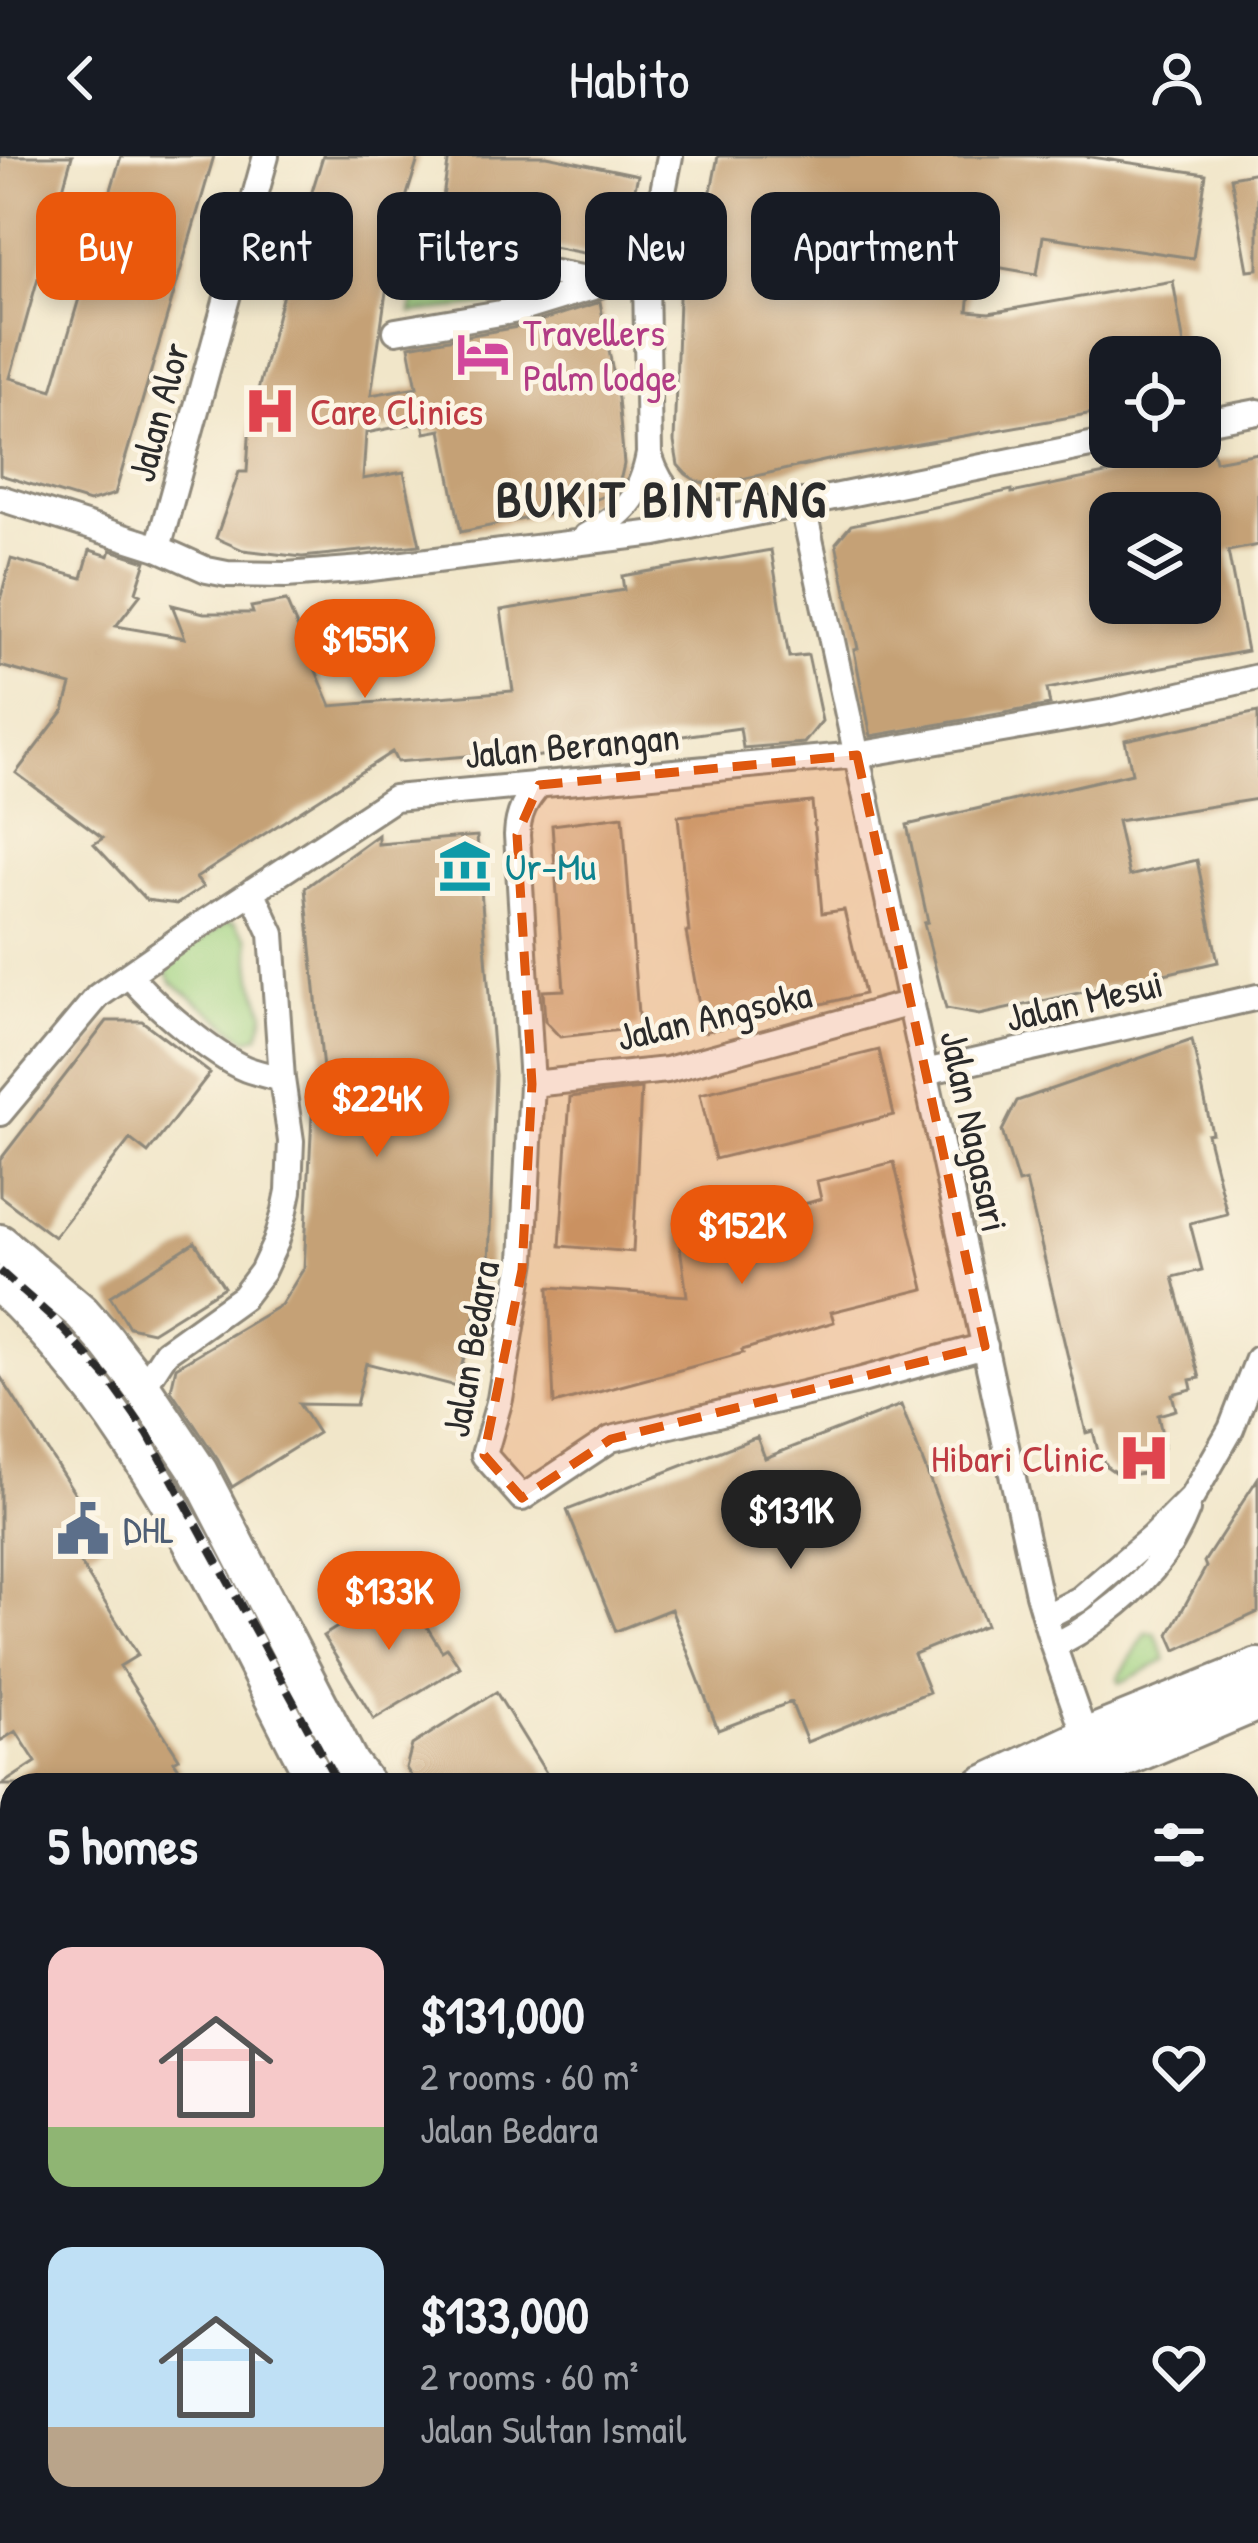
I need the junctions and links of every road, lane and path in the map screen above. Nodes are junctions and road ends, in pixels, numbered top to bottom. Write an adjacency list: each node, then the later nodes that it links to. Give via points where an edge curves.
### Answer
1 (266, 156): 15 (street, Jalan Alor)
2 (670, 156): 3 (street)
3 (663, 192)
4 (585, 289): 6 (street)
5 (646, 300): 10 (street)
6 (396, 332)
7 (1258, 412): 8 (street)
8 (1221, 419)
9 (1089, 445): 12 (street)
10 (649, 454): 13 (street, via 660,483 680,503 702,513); 14 (street, via 629,505)
11 (0, 498): 15 (street)
12 (802, 502): 13 (street); 17 (street, Jalan Nagasari)
13 (744, 514): 14 (street)
14 (573, 543): 15 (street, via 286,575 226,574)
15 (158, 548)
16 (1258, 676): 17 (street, Jalan Berangan)
17 (857, 755): 18 (street, Jalan Berangan); 22 (street, Jalan Nagasari)
18 (539, 784): 19 (street, Jalan Berangan, via 394,798); 25 (street, Jalan Bedara, via 517,835)
19 (252, 891): 20 (street, Jalan Berangan); 24 (street, via 272,934)
20 (128, 974): 24 (street, via 231,1061); 26 (street, Jalan Berangan, via 98,996)
21 (1258, 997): 23 (street, Jalan Mesui)
22 (911, 1004): 23 (street, Jalan Nagasari); 25 (street, Jalan Angsoka, via 668,1070)
23 (926, 1072): 29 (street, Jalan Nagasari)
24 (282, 1079): 31 (street, via 291,1141 276,1242 243,1297 166,1352)
25 (532, 1084): 29 (street, Jalan Bedara, via 522,1270 484,1455 522,1498 611,1439)
26 (0, 1113)
27 (0, 1243): 31 (main road, via 82,1313)
28 (0, 1284): 38 (main road, via 77,1366 138,1448)
29 (985, 1346): 33 (street, Jalan Nagasari)
30 (1258, 1359): 32 (street)
31 (140, 1384): 39 (main road, via 199,1472)
32 (1192, 1497): 33 (street, via 1080,1599); 34 (street, via 1145,1581)
33 (1045, 1617): 34 (street, Jalan Nagasari)
34 (1053, 1646): 37 (street, Jalan Nagasari)
35 (1258, 1667): 37 (main road)
36 (1258, 1702): 37 (main road)
37 (1091, 1753): 40 (main road); 41 (main road)
38 (312, 1773)
39 (357, 1773)
40 (1024, 1773)
41 (1073, 1773)

